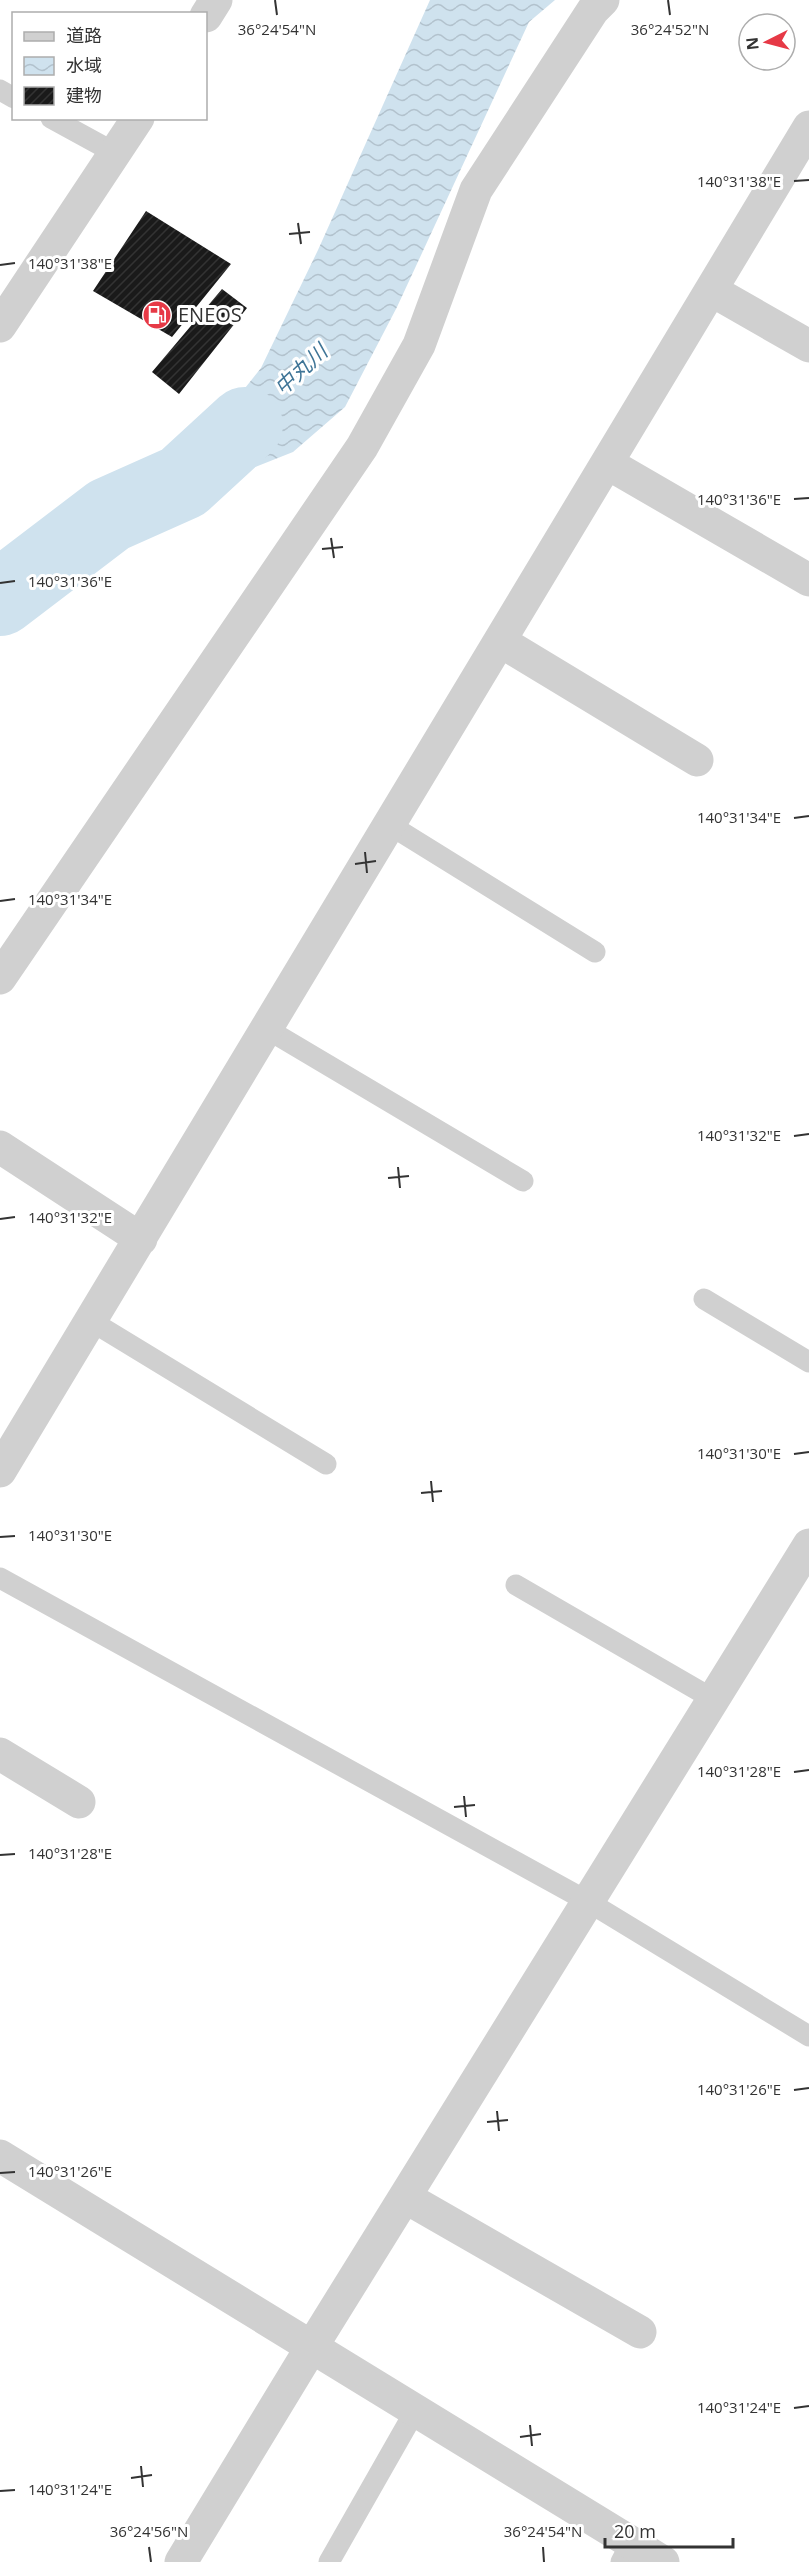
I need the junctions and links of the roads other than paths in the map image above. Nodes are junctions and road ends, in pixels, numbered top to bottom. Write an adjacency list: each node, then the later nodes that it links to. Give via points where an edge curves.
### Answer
1 (216, 0): 3 (street)
2 (603, 0): 17 (street, via 476,190 419,345 362,447)
3 (207, 14)
4 (55, 120): 7 (lane)
5 (137, 120): 7 (street)
6 (809, 127): 8 (street)
7 (115, 153): 9 (street)
8 (711, 290): 10 (street); 11 (street)
9 (0, 326)
10 (809, 346)
11 (607, 463): 12 (street); 13 (street)
12 (809, 580)
13 (500, 641): 14 (street); 15 (street)
14 (697, 760)
15 (390, 825): 16 (lane); 18 (street)
16 (595, 952)
17 (0, 978)
18 (267, 1029): 20 (lane); 21 (street)
19 (0, 1147): 21 (street)
20 (523, 1181)
21 (141, 1239): 23 (street)
22 (704, 1299): 24 (lane)
23 (91, 1321): 25 (lane); 26 (street)
24 (809, 1362)
25 (326, 1464)
26 (0, 1471)
27 (809, 1545): 30 (street)
28 (0, 1578): 33 (lane)
29 (516, 1585): 30 (lane)
30 (713, 1699): 33 (street)
31 (0, 1754): 32 (street)
32 (79, 1803)
33 (587, 1901): 34 (lane); 36 (street)
34 (809, 2037)
35 (0, 2156): 38 (street)
36 (405, 2197): 37 (street); 38 (street)
37 (640, 2332)
38 (311, 2348): 39 (street); 41 (street)
39 (415, 2411): 40 (street); 42 (lane)
40 (626, 2553): 43 (street)
41 (181, 2562)
42 (329, 2562)
43 (663, 2562)

